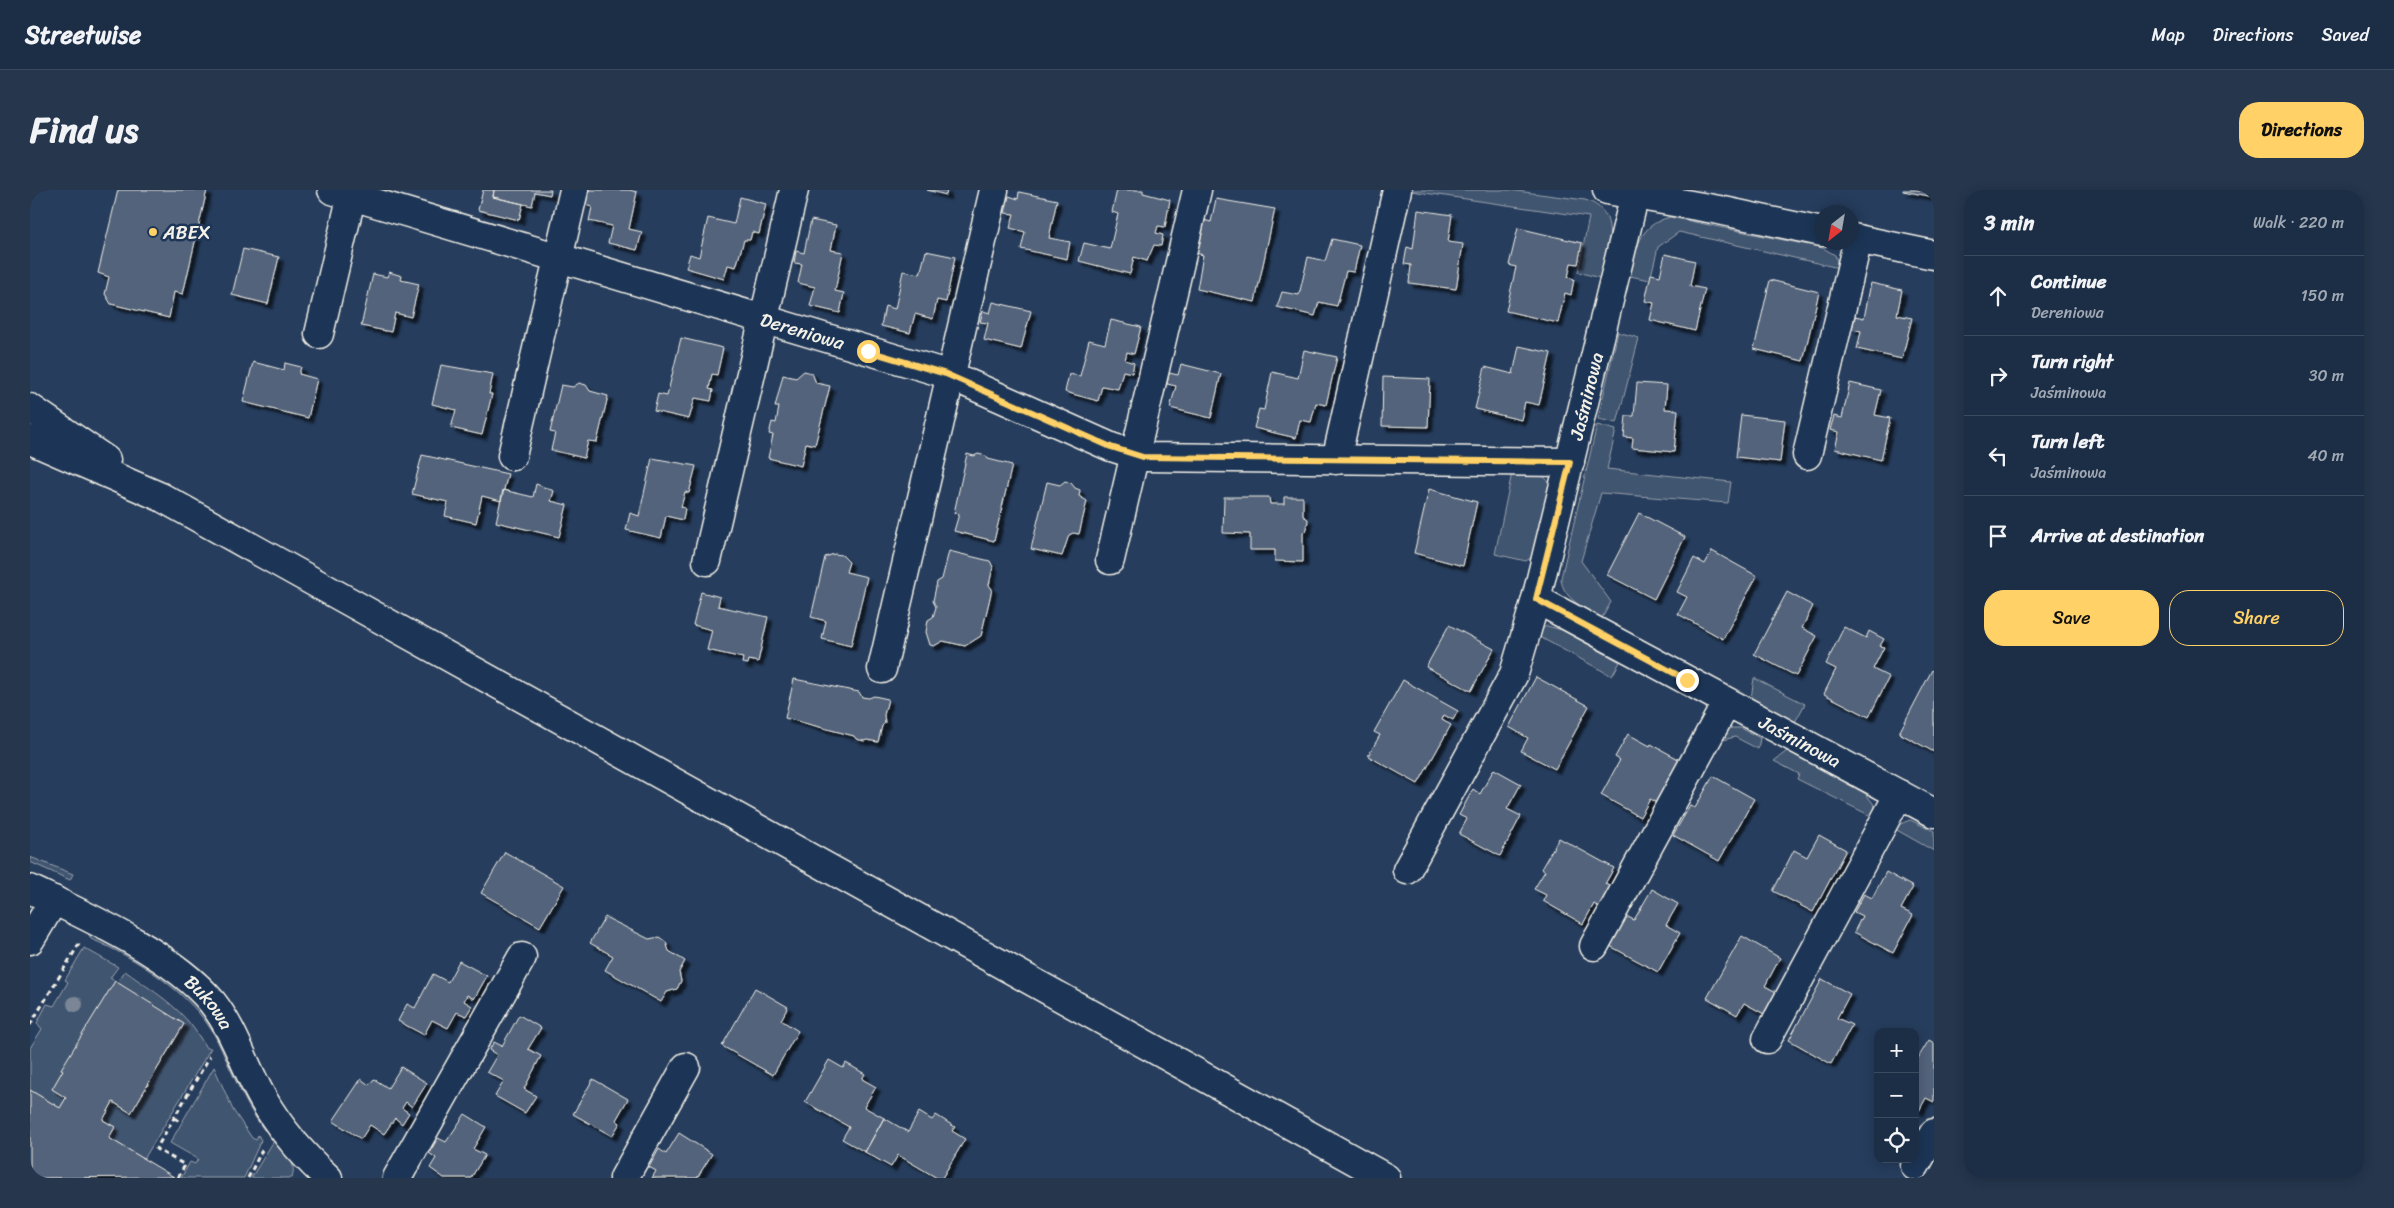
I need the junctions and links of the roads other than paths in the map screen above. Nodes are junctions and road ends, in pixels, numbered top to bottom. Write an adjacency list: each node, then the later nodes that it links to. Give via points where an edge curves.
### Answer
1 (574, 190): 13 (street)
2 (794, 190): 14 (street)
3 (994, 190): 16 (street)
4 (1197, 190): 19 (street)
5 (1397, 190): 22 (street)
6 (1607, 190): 8 (street)
7 (346, 192): 13 (street, Dereniowa); 15 (street)
8 (1636, 192): 9 (street); 23 (street, Jaśminowa)
9 (1814, 230)
10 (1859, 240): 12 (street)
11 (1853, 250): 20 (street)
12 (1934, 255)
13 (558, 258): 14 (street, Dereniowa); 21 (street)
14 (764, 320): 16 (street, Dereniowa); 25 (street)
15 (319, 334)
16 (950, 376): 19 (street, Dereniowa); 28 (street)
17 (30, 408): 24 (street)
18 (30, 440): 24 (street)
19 (1135, 455): 22 (street, Dereniowa); 26 (street)
20 (1807, 455)
21 (512, 456)
22 (1336, 460): 23 (street, Dereniowa)
23 (1570, 462): 27 (street, Jaśminowa)
24 (161, 497): 44 (street)
25 (707, 560)
26 (1110, 560)
27 (1536, 599): 29 (street, Jaśminowa); 32 (street, via 1514,674)
28 (882, 668)
29 (1727, 702): 30 (street, Jaśminowa); 35 (street)
30 (1899, 794): 31 (street, Jaśminowa); 37 (street)
31 (1934, 813)
32 (1407, 870)
33 (42, 895): 34 (street); 41 (street, Bukowa, via 152,952 185,976 212,1002 263,1099)
34 (30, 940)
35 (1594, 946)
36 (522, 957): 42 (street)
37 (1767, 1039)
38 (686, 1067): 43 (street)
39 (1934, 1133): 40 (street)
40 (1915, 1166)
41 (314, 1173)
42 (397, 1178)
43 (624, 1178)
44 (1386, 1178)

